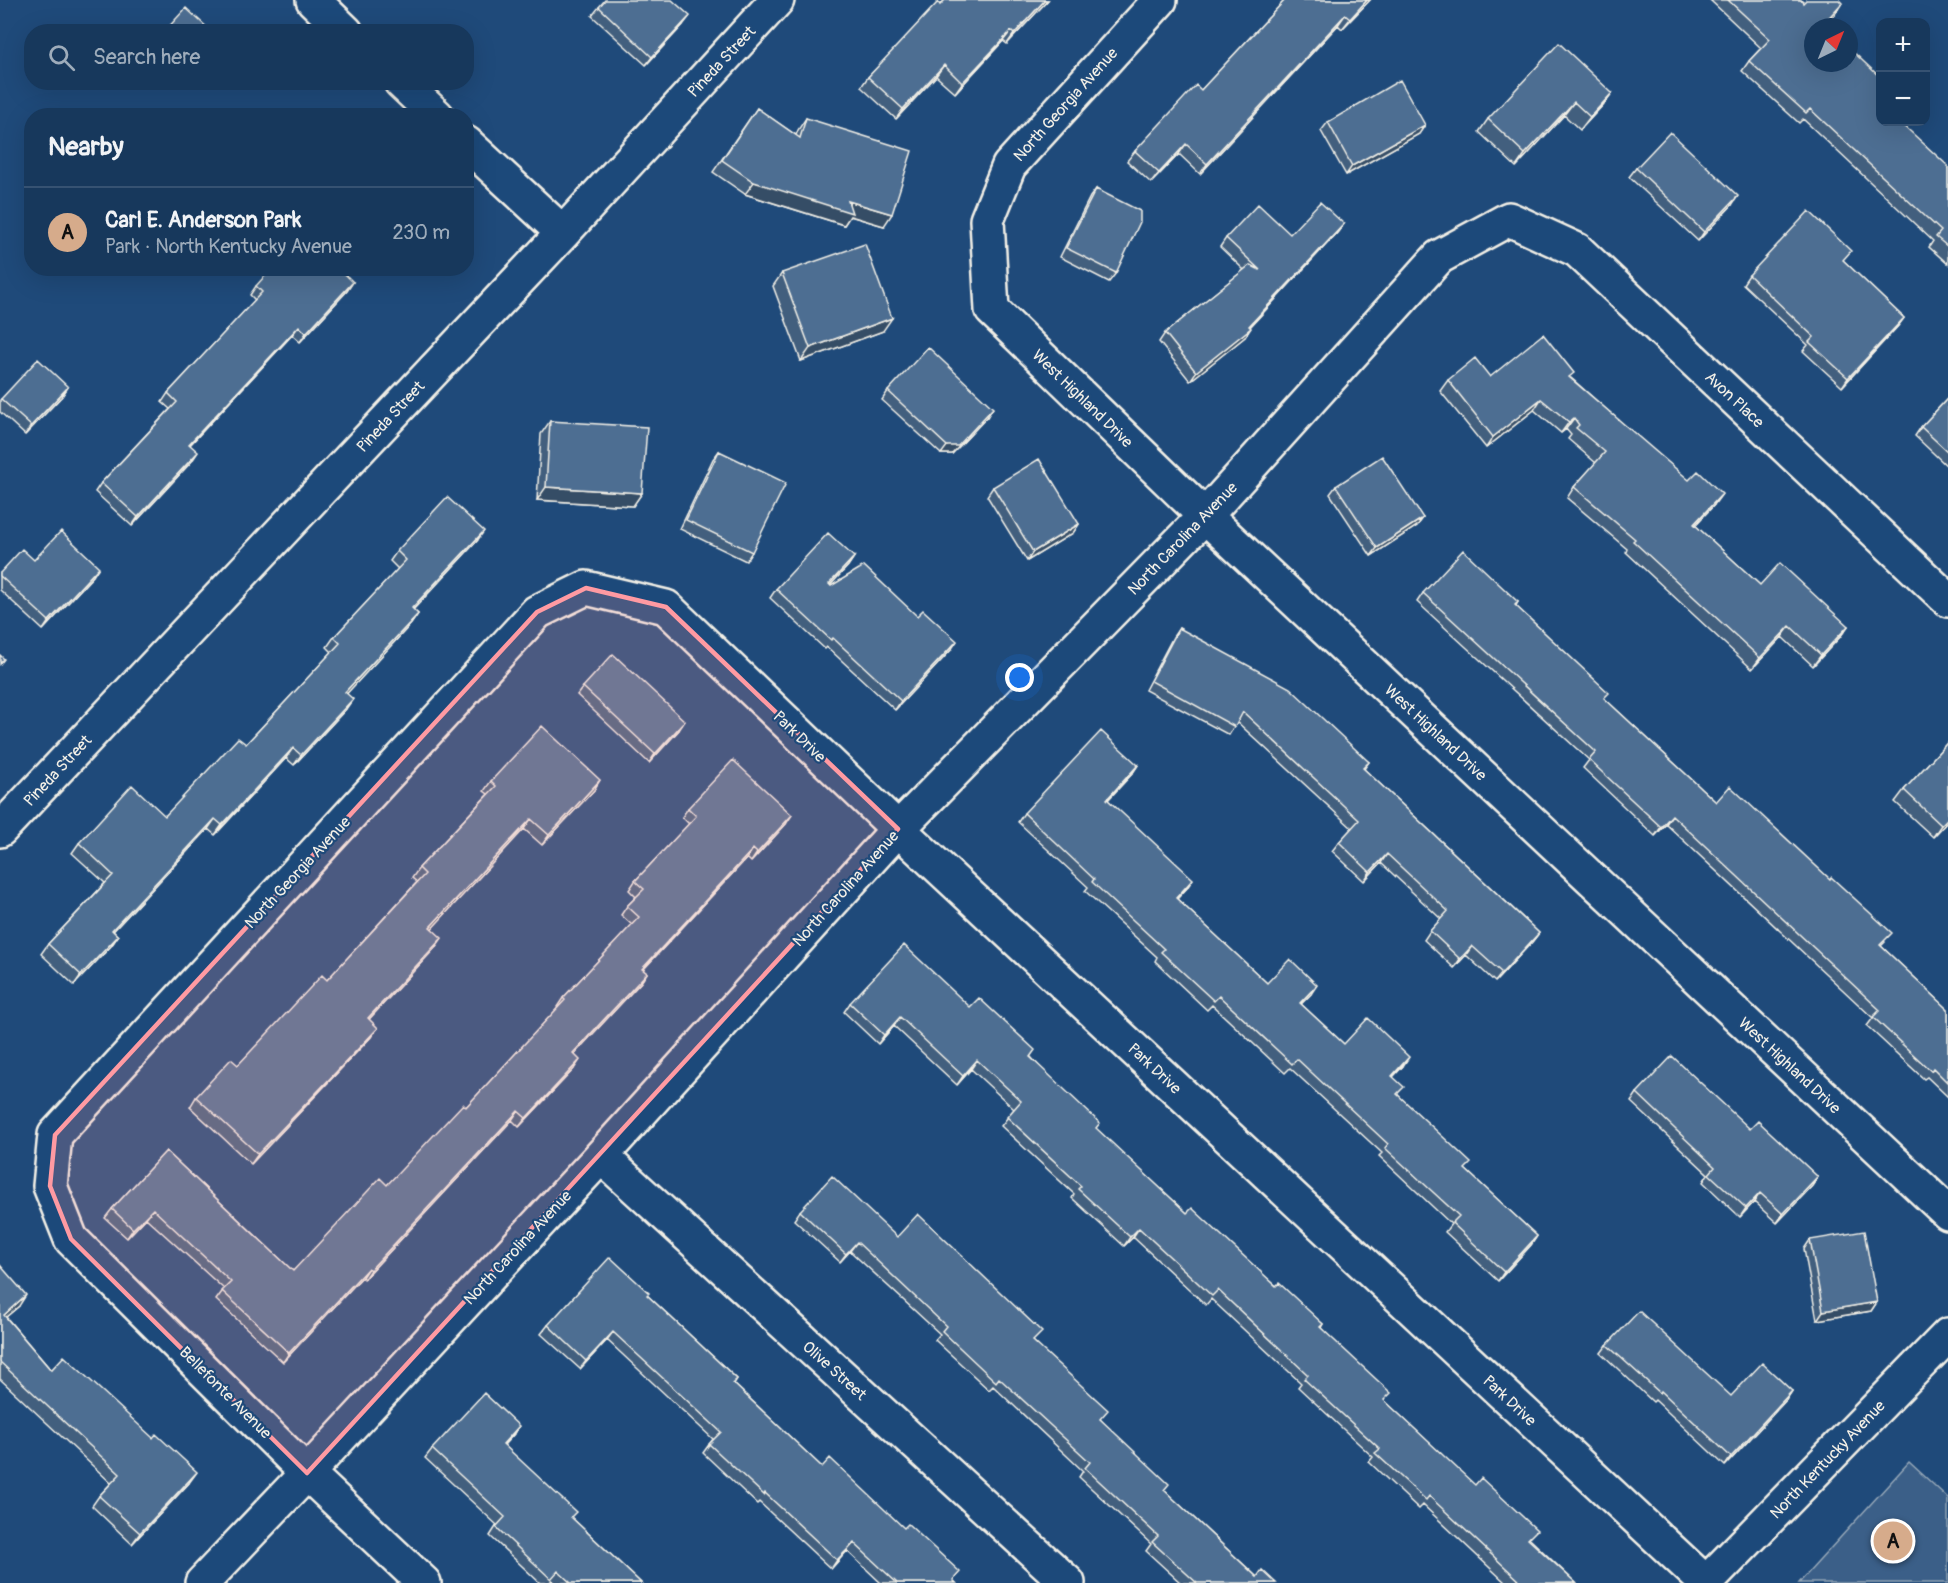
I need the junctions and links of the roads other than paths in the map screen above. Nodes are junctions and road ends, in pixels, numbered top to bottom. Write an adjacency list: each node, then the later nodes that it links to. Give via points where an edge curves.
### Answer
1 (313, 0): 4 (street)
2 (777, 0): 10 (street, Pineda Street)
3 (1160, 0): 9 (street, North Georgia Avenue, via 1009,166)
4 (338, 24)
5 (409, 90): 6 (street)
6 (429, 108)
7 (474, 150): 10 (street)
8 (1509, 219): 11 (street, North Carolina Avenue, via 1439,257); 13 (street, Avon Place, via 1577,250)
9 (987, 220): 11 (street, West Highland Drive, via 992,310)
10 (563, 233): 15 (street, Pineda Street)
11 (1204, 516): 14 (street, North Carolina Avenue); 18 (street, West Highland Drive)
12 (586, 588): 14 (street, Park Drive, via 666,607); 17 (street, North Georgia Avenue, via 537,612 55,1135)
13 (1948, 600)
14 (898, 829): 16 (street, North Carolina Avenue); 24 (street, Park Drive)
15 (0, 830)
16 (601, 1156): 20 (street, North Carolina Avenue); 23 (street, Olive Street)
17 (50, 1186): 20 (street, Bellefonte Avenue, via 71,1239)
18 (1948, 1213)
19 (1948, 1335): 24 (street, North Kentucky Avenue)
20 (307, 1473): 21 (street, North Carolina Avenue); 22 (street, Bellefonte Avenue)
21 (202, 1583)
22 (424, 1583)
23 (1068, 1583)
24 (1706, 1583)

